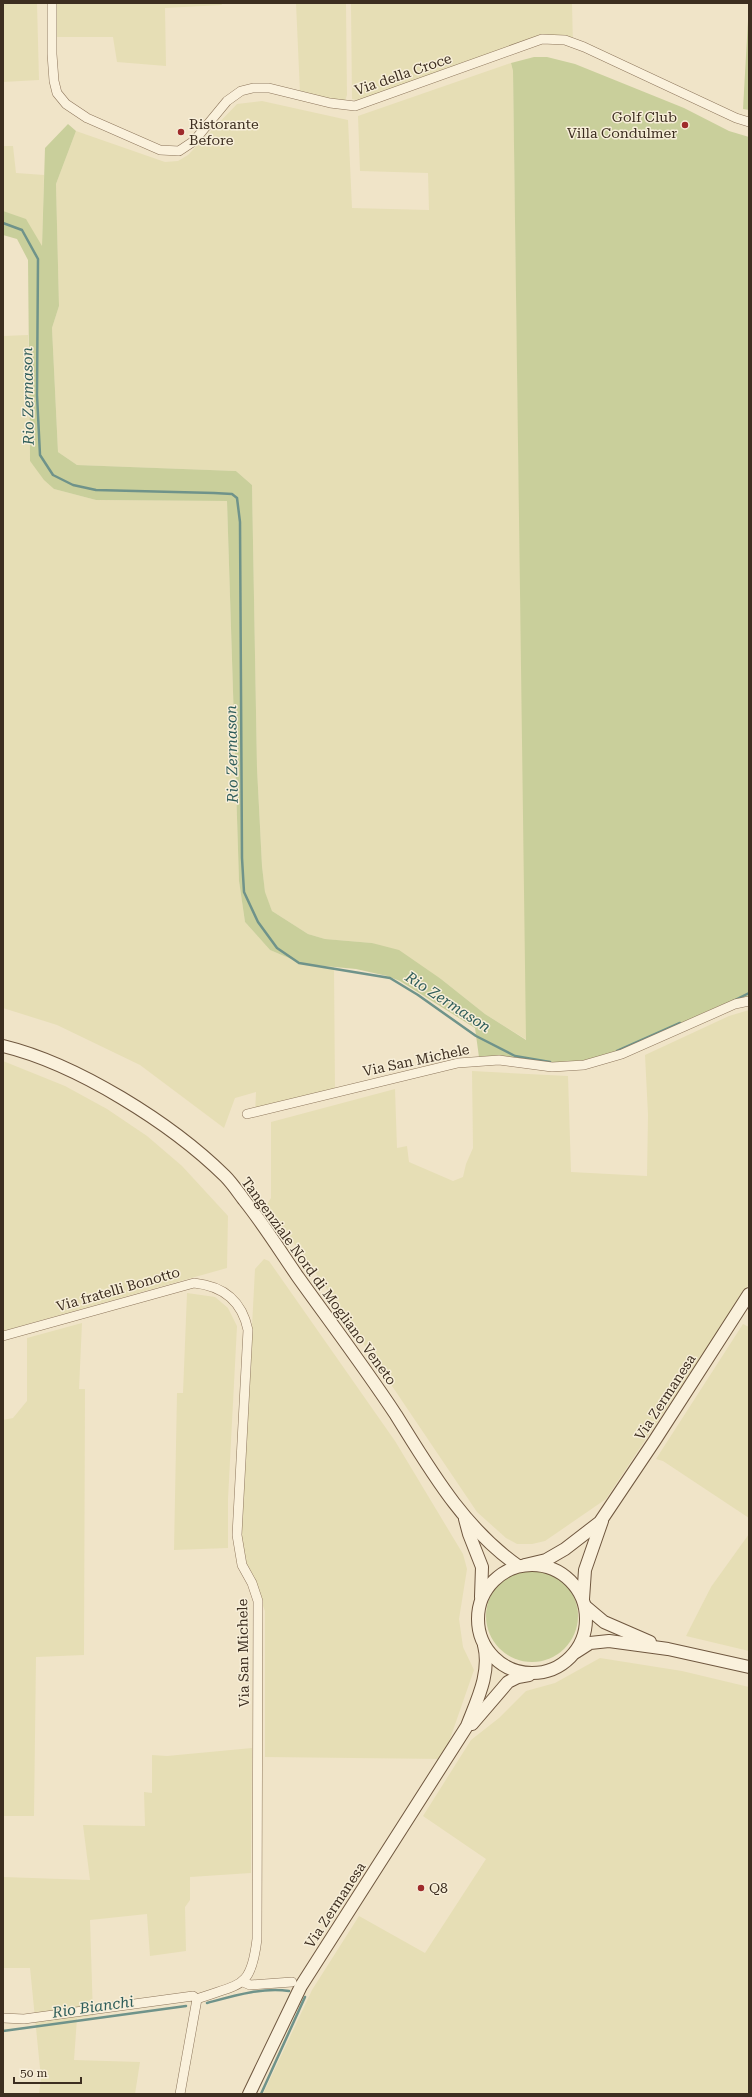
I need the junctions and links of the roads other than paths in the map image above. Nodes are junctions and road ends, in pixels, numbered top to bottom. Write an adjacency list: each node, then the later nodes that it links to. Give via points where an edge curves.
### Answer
1 (52, 3): 2 (street, Via della Croce, via 52,54 57,93 66,104 87,118 160,150 179,151 194,141 227,101 241,91 269,88 330,103 354,106 542,39 565,40 584,47)
2 (749, 122)
3 (749, 1001): 5 (street, Via San Michele, via 735,1004 622,1054 584,1065 552,1067 499,1060 458,1063)
4 (3, 1046): 10 (main road, Tangenziale Nord di Mogliano Veneto, via 23,1051 67,1069 142,1112 173,1132 226,1177 267,1229 365,1369 426,1465)
5 (247, 1114)
6 (749, 1294): 9 (main road, Via Zermanesa)
7 (237, 1303): 8 (street, Via fratelli Bonotto, via 218,1288 194,1283); 20 (street, Via San Michele, via 246,1319 248,1330 237,1541 242,1565 258,1601 257,1939 254,1964)
8 (3, 1336)
9 (606, 1515): 11 (main road, Via Zermanesa, via 566,1549 546,1560); 13 (main road, Via Zermanesa, via 598,1530 585,1570)
10 (466, 1519): 11 (main road, Tangenziale Nord di Mogliano Veneto); 12 (main road, Tangenziale Nord di Mogliano Veneto, via 482,1567)
11 (521, 1566): 12 (main road, Via Zermanesa, via 496,1578); 13 (main road, via 543,1566 559,1572 573,1583)
12 (481, 1599): 14 (main road, Via Zermanesa, via 477,1614 478,1630)
13 (584, 1602): 15 (main road, via 604,1622); 16 (main road, Via Zermanesa, via 587,1622)
14 (484, 1645): 18 (main road, Via Zermanesa, via 505,1667); 19 (main road, Via Zermanesa, via 486,1664 482,1687)
15 (668, 1649): 16 (main road, via 600,1642 587,1645); 17 (main road)
16 (575, 1652): 18 (main road, Via Zermanesa, via 564,1663)
17 (749, 1667)
18 (536, 1674): 19 (main road, Via Zermanesa, via 518,1677 508,1682)
19 (459, 1741): 25 (main road, Via Zermanesa, via 301,1986)
20 (243, 1982): 21 (street, via 250,1985); 22 (street)
21 (292, 1982)
22 (197, 1999): 23 (street, via 193,1996 24,2019); 24 (street)
23 (3, 2018)
24 (180, 2094)
25 (250, 2094)

